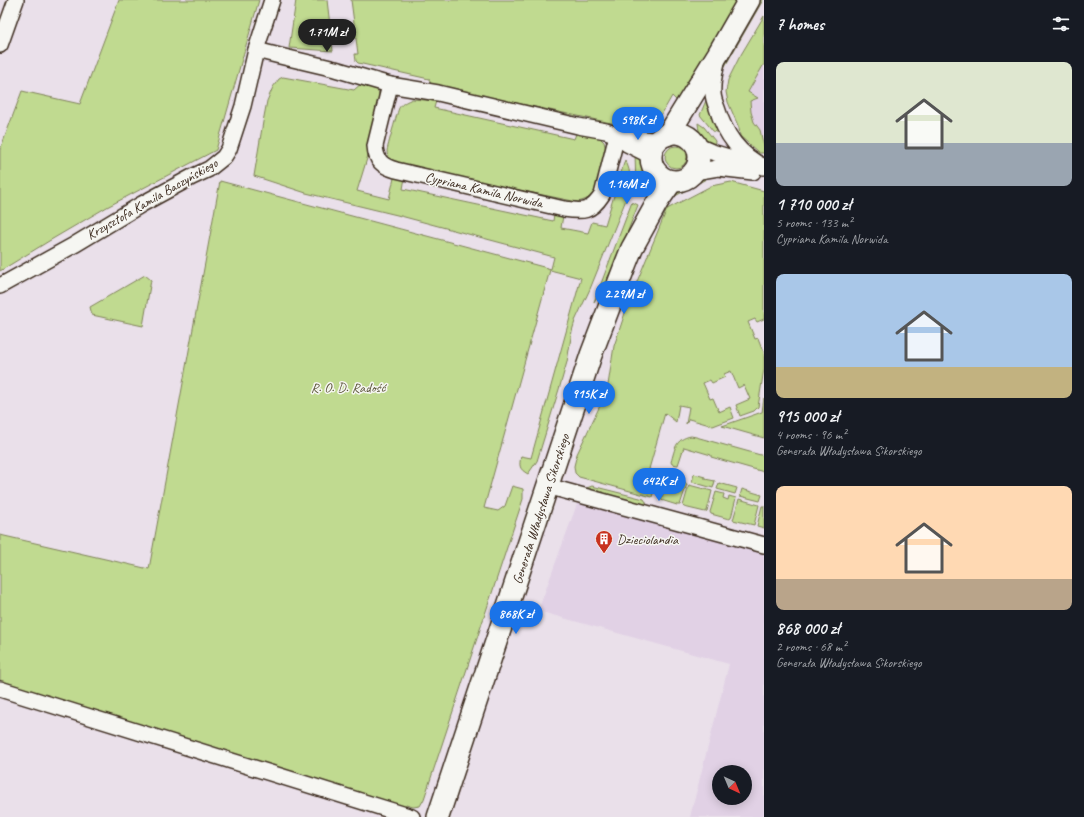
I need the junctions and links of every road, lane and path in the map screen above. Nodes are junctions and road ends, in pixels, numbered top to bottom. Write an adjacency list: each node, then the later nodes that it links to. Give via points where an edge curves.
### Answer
1 (16, 0): 4 (street)
2 (272, 0): 5 (street, Krzysztofa Kamila Baczyńskiego)
3 (749, 0): 6 (main road, Generała Władysława Sikorskiego)
4 (0, 45)
5 (256, 50): 7 (street); 16 (street, Krzysztofa Kamila Baczyńskiego, via 242,106 229,149 224,157 209,169 142,204)
6 (718, 54): 9 (main road, Generała Władysława Sikorskiego, via 691,130); 10 (main road, Generała Władysława Sikorskiego); 11 (street, via 712,95 720,119 741,152)
7 (390, 84): 8 (street); 8 (street, Cypriana Kamila Norwida, via 375,146 380,162 396,170 564,209 580,212 597,202 602,195)
8 (617, 135): 10 (street)
9 (693, 142): 10 (main road, via 685,135 679,134); 11 (street, via 712,152); 12 (main road, via 698,149 699,158)
10 (658, 150): 14 (main road, via 660,175); 15 (main road, Generała Władysława Sikorskiego, via 652,181)
11 (764, 168)
12 (694, 172): 13 (street, via 718,168); 14 (main road, via 686,178)
13 (764, 173)
14 (672, 181): 15 (main road, Generała Władysława Sikorskiego)
15 (632, 248): 17 (main road, Generała Władysława Sikorskiego, via 591,355)
16 (0, 286)
17 (547, 486): 18 (street); 21 (main road, Generała Władysława Sikorskiego)
18 (764, 545)
19 (0, 689): 20 (street)
20 (412, 817)
21 (438, 817)

